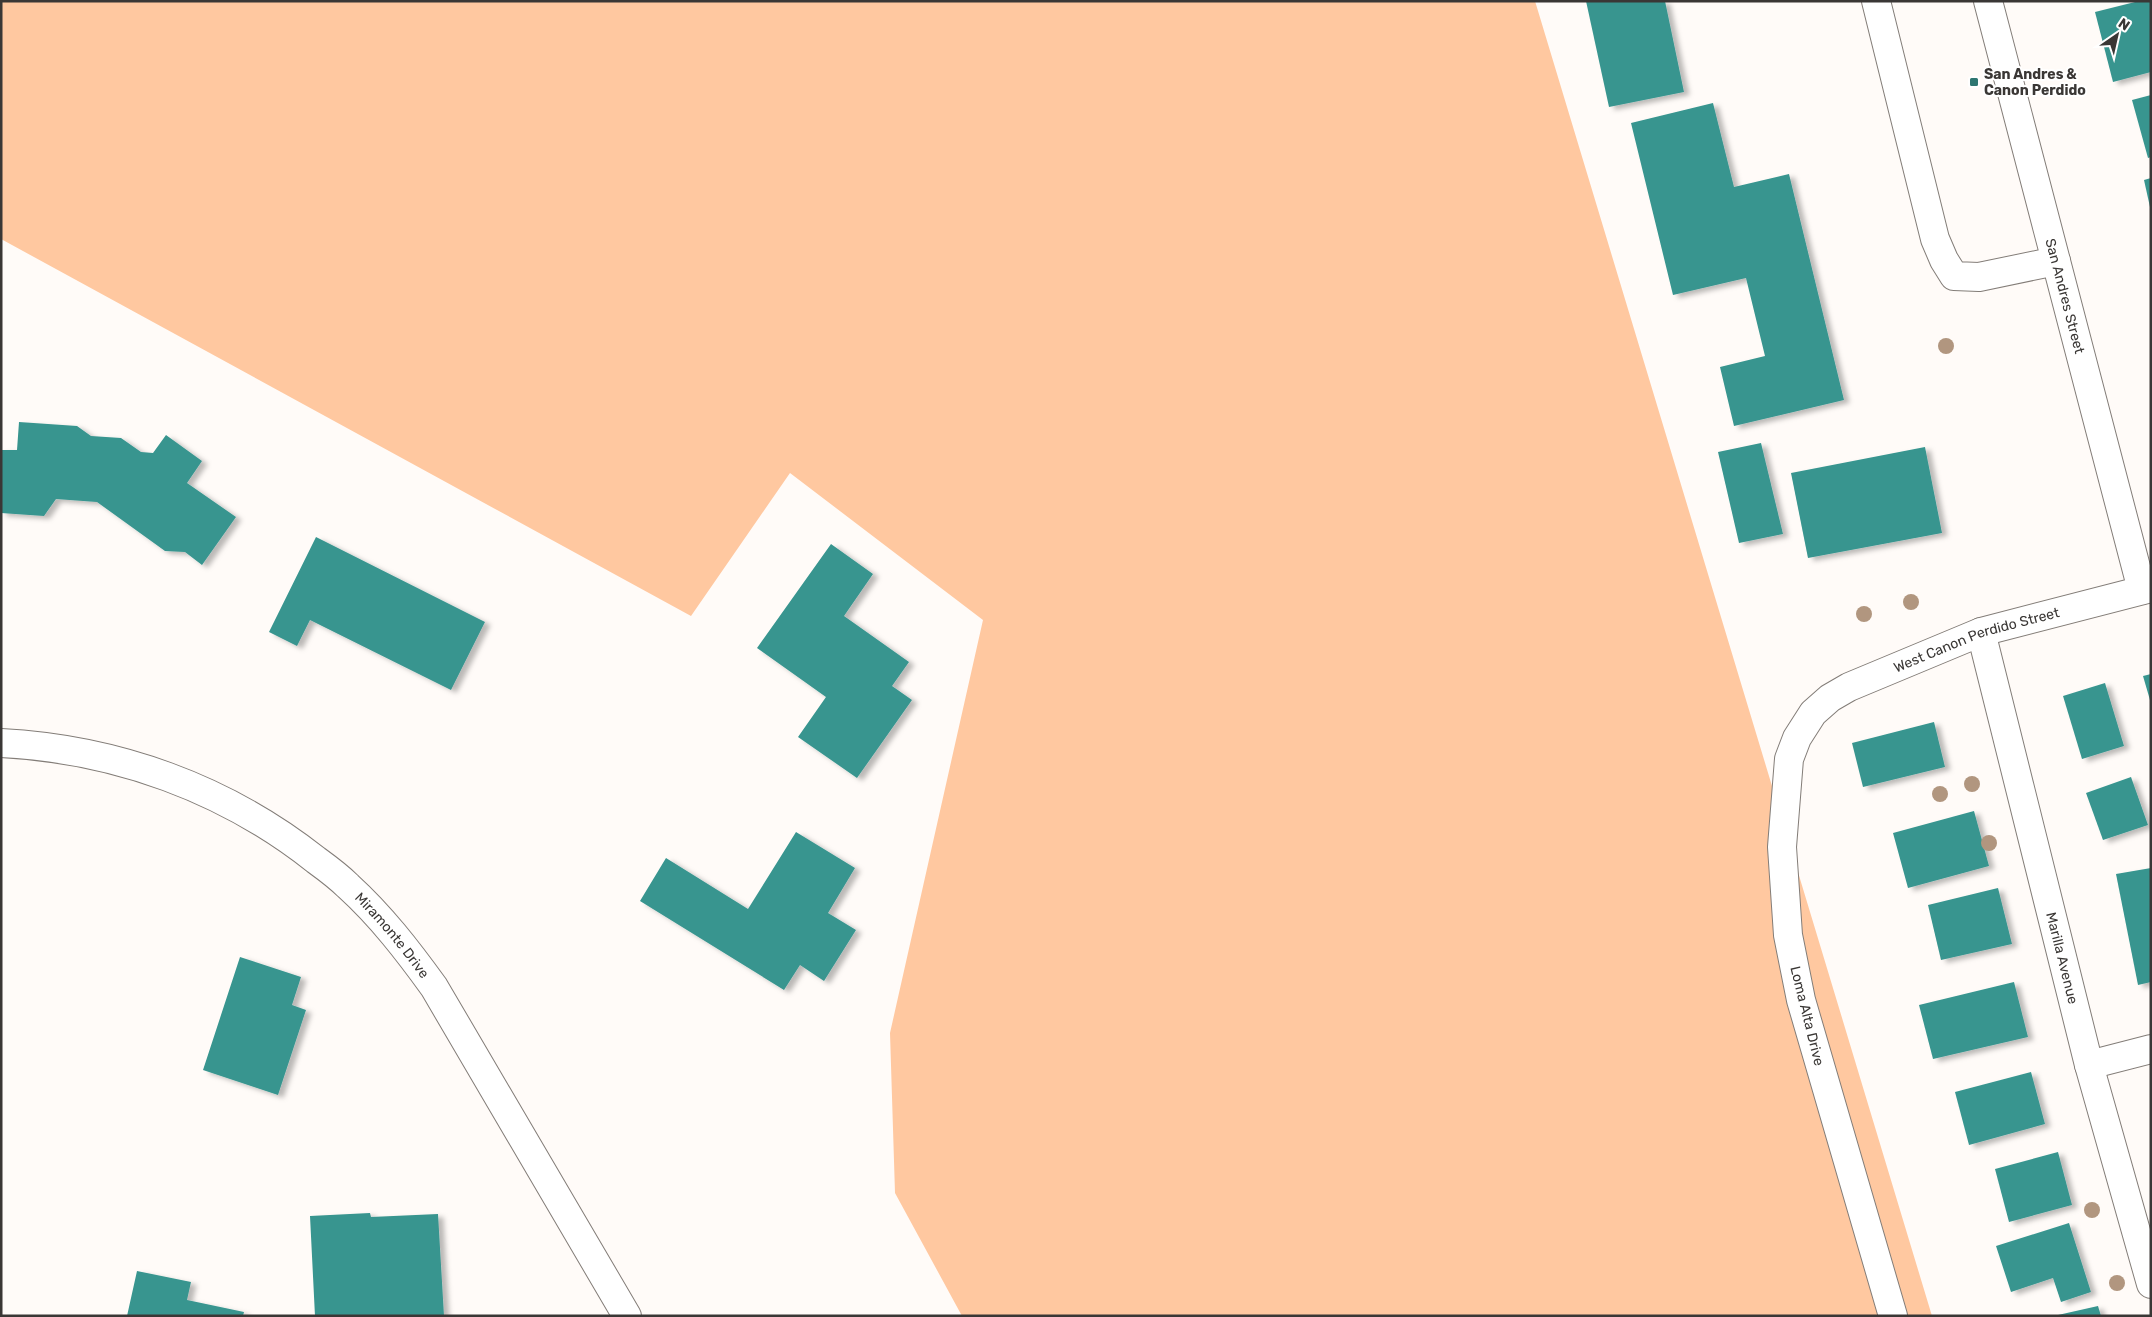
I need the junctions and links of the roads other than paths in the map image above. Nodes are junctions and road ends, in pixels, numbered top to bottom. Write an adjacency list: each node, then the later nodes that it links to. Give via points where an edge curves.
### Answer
1 (1876, 1): 3 (street, via 1935,239 1954,276 1979,277)
2 (1988, 1): 3 (street, San Andres Street)
3 (2056, 261): 4 (street, San Andres Street)
4 (2147, 589): 5 (street, West Canon Perdido Street)
5 (1981, 632): 6 (street, West Canon Perdido Street, via 1849,687 1830,698); 9 (street, Marilla Avenue)
6 (1813, 714): 12 (street, Loma Alta Drive, via 1797,738 1790,759 1782,848 1788,935 1801,1000)
7 (1, 743): 11 (street, Miramonte Drive, via 35,744 92,753 164,774 223,800 288,838 348,885 400,940 434,987)
8 (2151, 1049): 9 (street)
9 (2089, 1065): 10 (street, Marilla Avenue)
10 (2151, 1284)
11 (627, 1316)
12 (1893, 1316)

